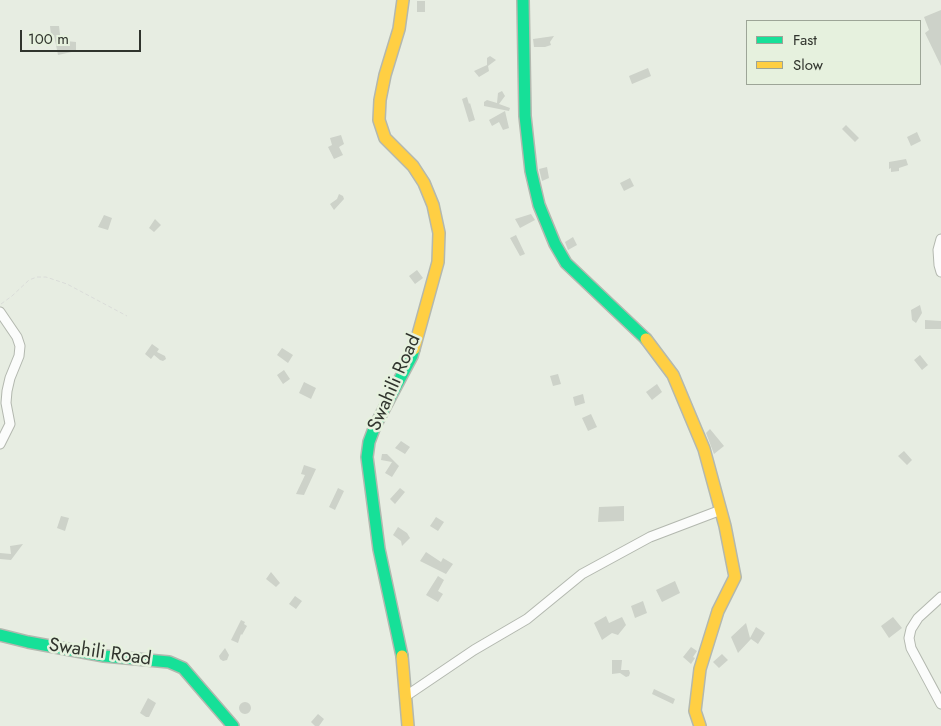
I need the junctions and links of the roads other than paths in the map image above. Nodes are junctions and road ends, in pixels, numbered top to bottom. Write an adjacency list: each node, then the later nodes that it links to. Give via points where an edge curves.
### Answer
1 (403, 0): 10 (street, Swahili Road, via 399,29 380,100 379,120 385,138 413,166 424,183 433,205 440,246 412,356 375,426 367,457 384,581 403,661)
2 (524, 0): 7 (street, via 525,116 531,171 539,205 560,255 643,335 673,375 704,449)
3 (941, 239): 4 (street, via 938,250)
4 (941, 272)
5 (0, 312): 6 (street, via 20,346 7,391 10,424)
6 (0, 444)
7 (721, 510): 10 (street, via 650,537 582,574 527,619); 14 (street, via 735,577 718,612 700,669 695,711)
8 (941, 597): 11 (street, via 913,624 909,638 914,655)
9 (0, 635): 12 (street, Swahili Road, via 104,656 170,662 183,668)
10 (406, 696): 13 (street, Swahili Road)
11 (941, 704)
12 (233, 726)
13 (408, 726)
14 (700, 726)

